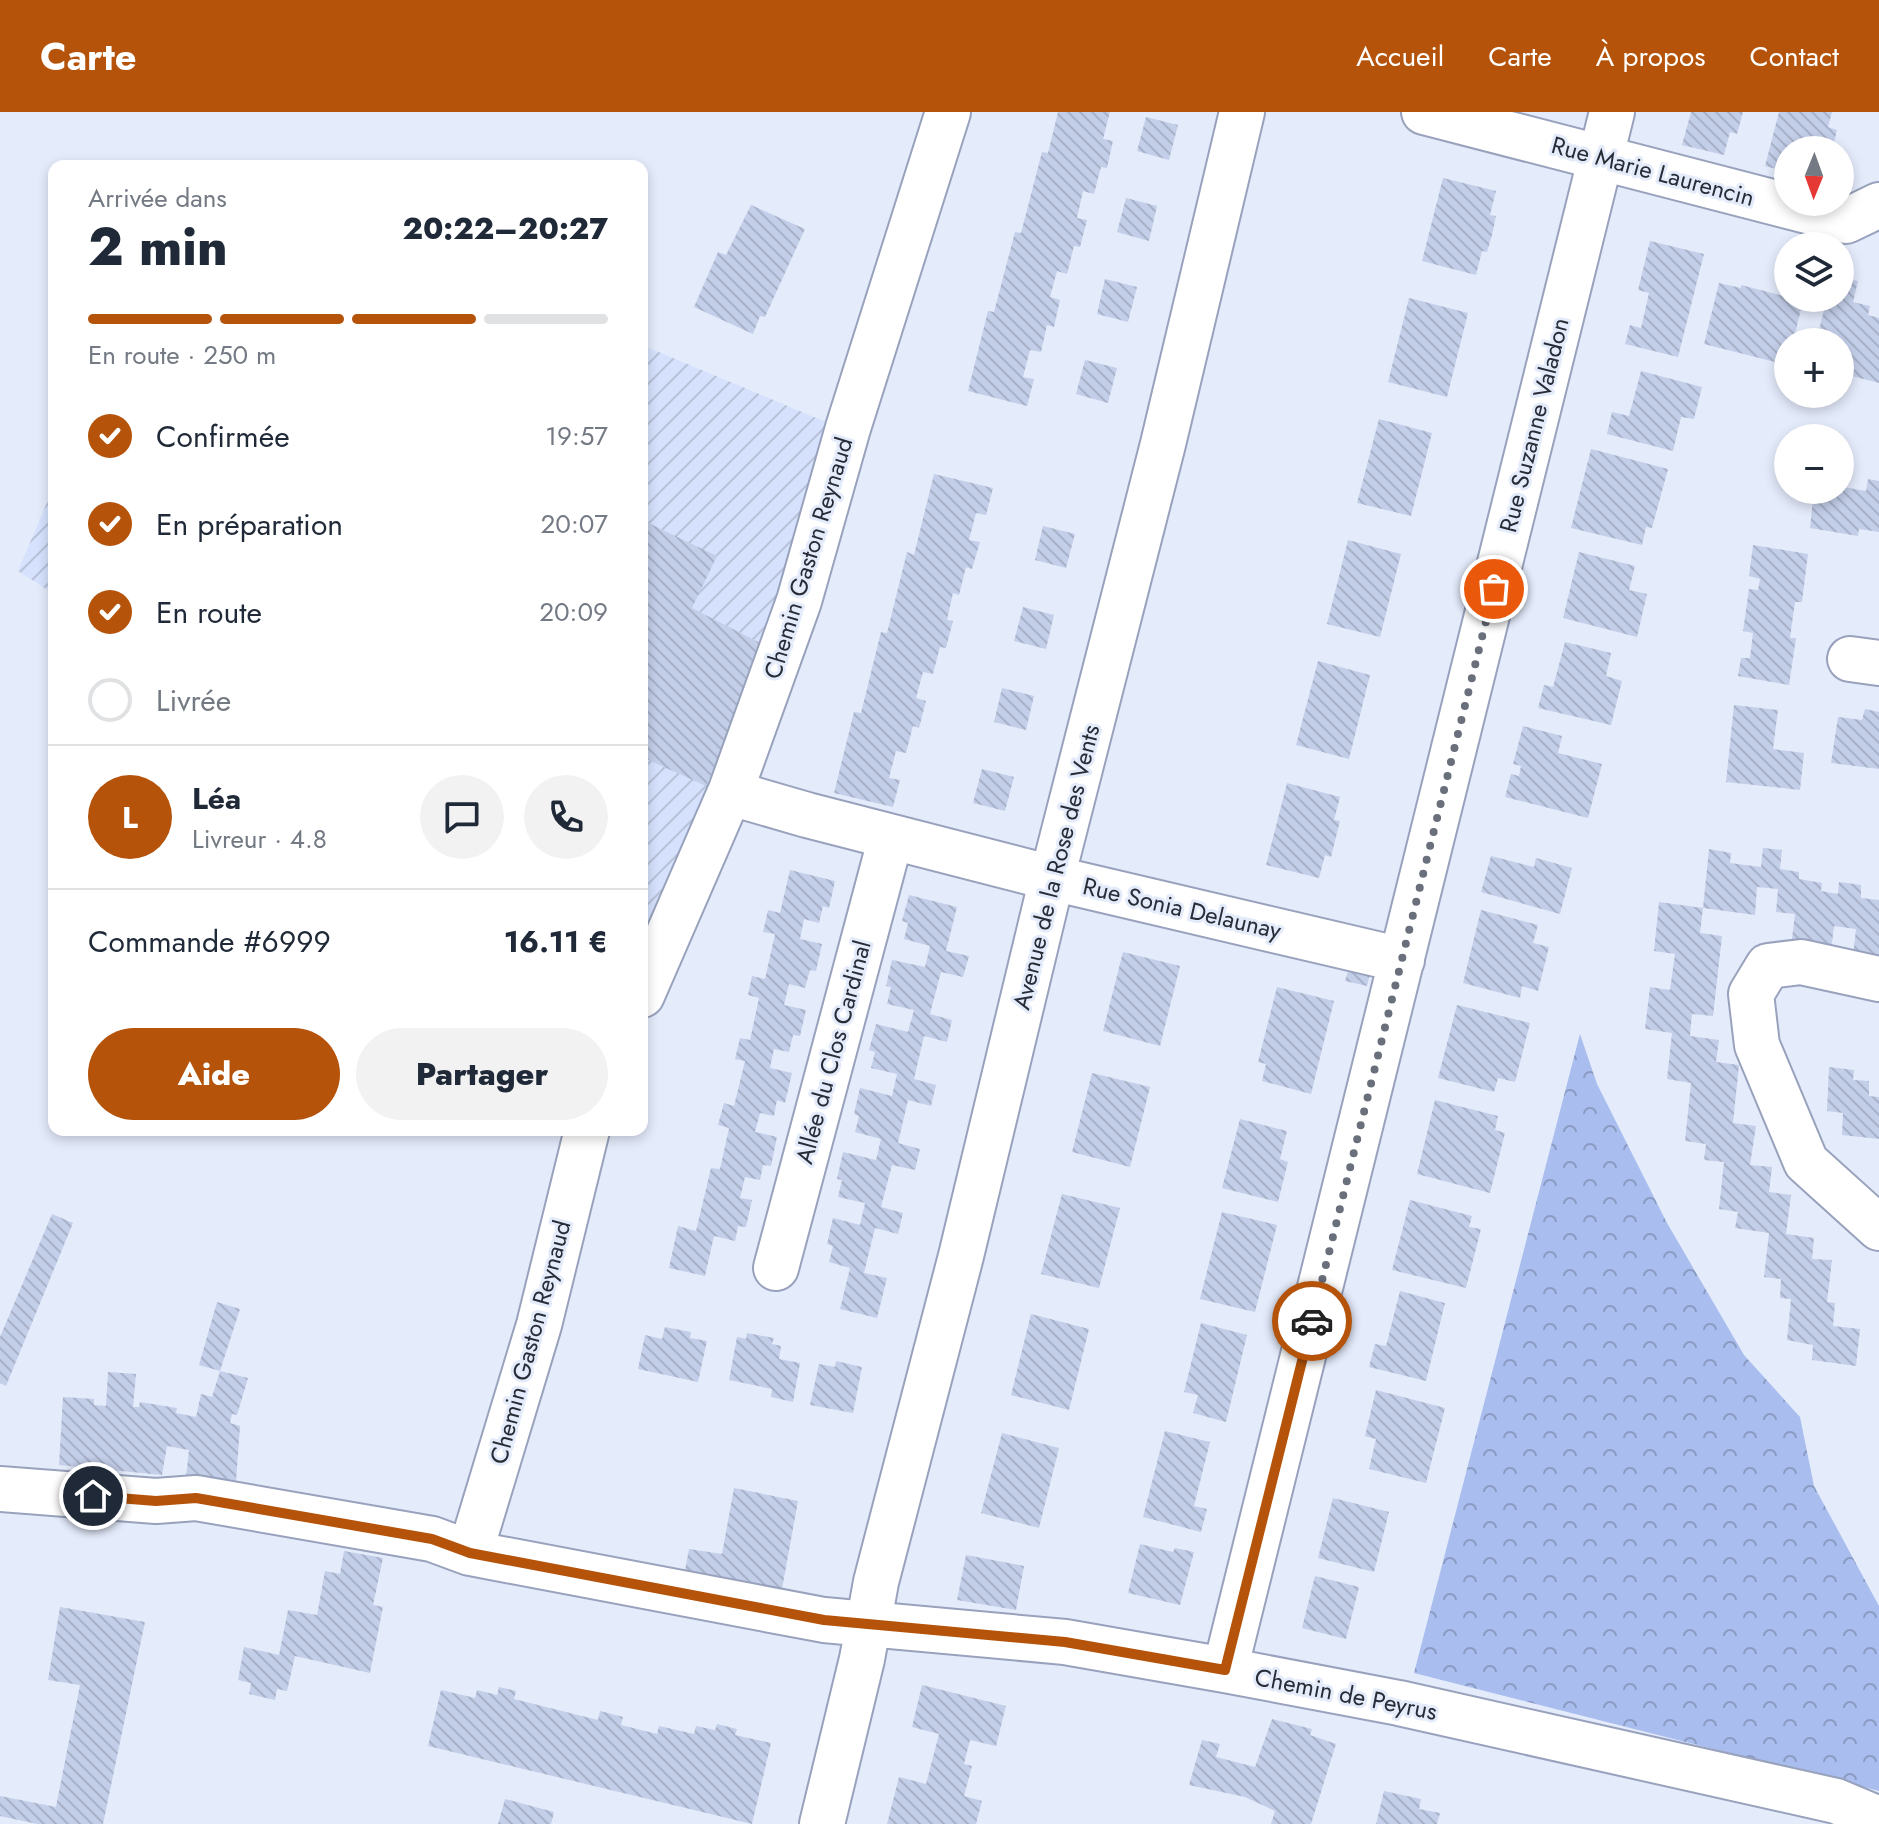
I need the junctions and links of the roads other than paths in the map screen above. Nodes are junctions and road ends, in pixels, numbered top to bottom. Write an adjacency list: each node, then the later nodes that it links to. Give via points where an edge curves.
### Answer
1 (948, 112): 7 (street, Chemin Gaston Reynaud, via 799,601)
2 (1242, 112): 9 (street, Avenue de la Rose des Vents)
3 (1424, 112): 5 (street, Rue Marie Laurencin)
4 (1612, 112): 5 (street, Rue Suzanne Valadon)
5 (1601, 157): 6 (street, Rue Marie Laurencin, via 1846,221); 10 (street, Rue Suzanne Valadon)
6 (1879, 205)
7 (731, 790): 8 (street, Rue Sonia Delaunay); 12 (street, Chemin Gaston Reynaud)
8 (891, 837): 9 (street, Rue Sonia Delaunay); 15 (street, Allée du Clos Cardinal)
9 (1052, 878): 10 (street, Rue Sonia Delaunay); 18 (street, Avenue de la Rose des Vents)
10 (1402, 960): 19 (street, Rue Suzanne Valadon)
11 (1879, 979): 14 (street, via 1790,963 1768,966 1751,994 1757,1045 1806,1162)
12 (648, 981)
13 (586, 1136): 17 (street, Chemin Gaston Reynaud, via 539,1325)
14 (1879, 1228)
15 (776, 1268)
16 (0, 1489): 17 (street, Chemin de Peyrus, via 156,1501 196,1498 432,1539)
17 (470, 1553): 18 (street, Chemin de Peyrus, via 824,1620)
18 (868, 1622): 19 (street, Chemin de Peyrus, via 1065,1642); 21 (street, Avenue de la Rose des Vents)
19 (1225, 1670): 20 (street, Chemin de Peyrus, via 1399,1703 1820,1798)
20 (1879, 1819)
21 (822, 1824)

